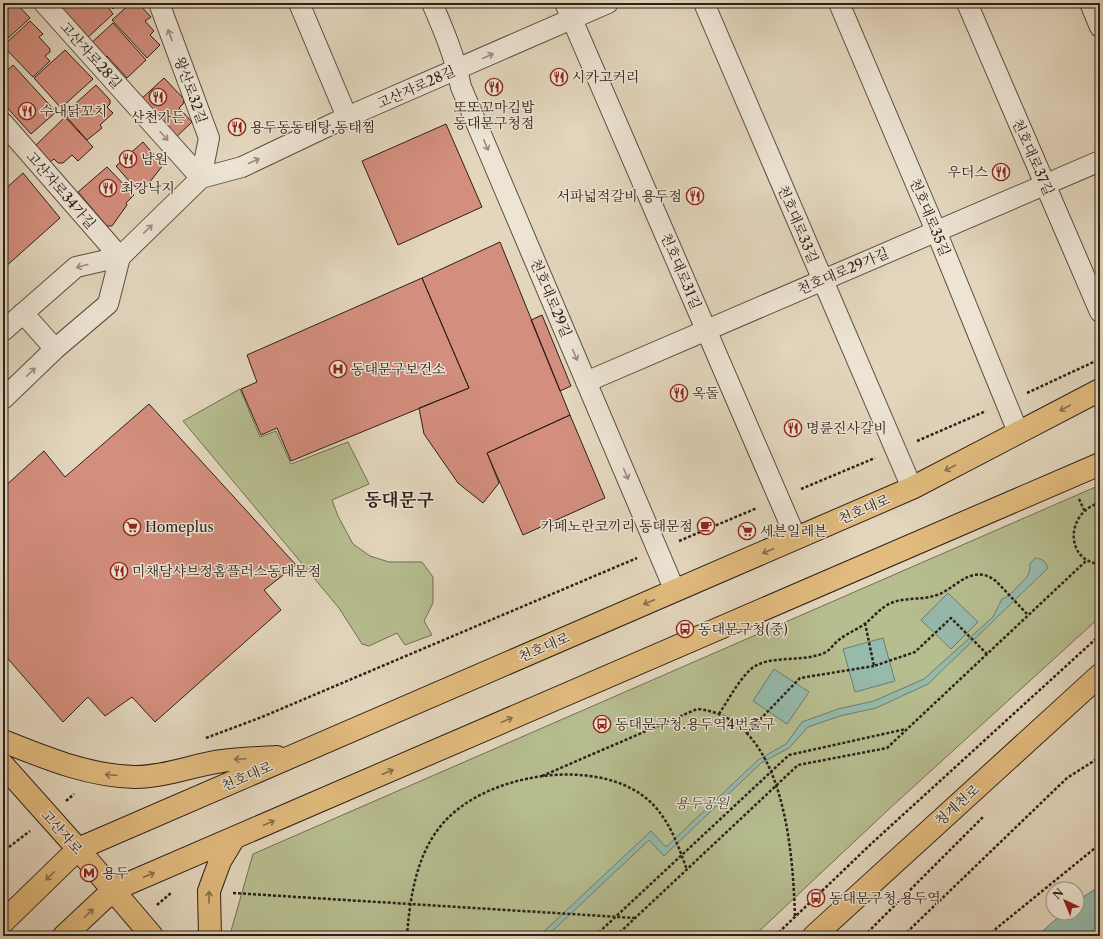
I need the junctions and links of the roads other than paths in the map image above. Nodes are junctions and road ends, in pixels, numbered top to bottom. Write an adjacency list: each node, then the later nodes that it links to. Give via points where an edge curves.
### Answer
1 (44, 3): 16 (street, 고산자로28길, one-way to 16)
2 (159, 3): 16 (street, 왕산로32길, one-way to 2, via 209,138)
3 (299, 3): 13 (street)
4 (432, 3): 12 (street, 천호대로29길)
5 (608, 3): 10 (street, 고산자로28길)
6 (704, 3): 20 (street, 천호대로33길)
7 (839, 3): 18 (street, 천호대로35길)
8 (967, 3): 17 (street, 천호대로37길)
9 (1090, 3): 11 (street)
10 (568, 11): 12 (street, 고산자로28길, one-way to 10); 23 (street, 천호대로31길)
11 (1100, 27)
12 (458, 69): 13 (street, 고산자로28길); 26 (street, 천호대로29길, one-way to 26, via 461,87)
13 (347, 117): 16 (street, 고산자로28길, one-way to 13, via 242,167)
14 (3, 123): 19 (street, 고산자로34가길)
15 (1100, 161): 17 (street, 천호대로29가길)
16 (201, 178): 19 (street, 고산자로28길, one-way to 16)
17 (1044, 185): 18 (street, 천호대로29가길); 21 (street, 천호대로37길)
18 (936, 231): 20 (street, 천호대로29가길); 29 (street, 천호대로35길)
19 (120, 257): 22 (street, one-way to 22, via 76,267); 25 (street, via 108,304)
20 (823, 280): 23 (street, 천호대로29가길); 31 (street, 천호대로33길)
21 (1100, 312)
22 (23, 313): 24 (street); 25 (street)
23 (706, 330): 26 (street, 천호대로29가길); 32 (street, 천호대로31길)
24 (3, 331)
25 (55, 349): 28 (street, one-way to 25)
26 (586, 382): 33 (street, 천호대로29길, one-way to 33)
27 (1100, 390): 29 (main road, 천호대로, one-way to 29)
28 (3, 399)
29 (1018, 432): 31 (main road, 천호대로, one-way to 31)
30 (1100, 464): 38 (main road, one-way to 30)
31 (912, 488): 32 (main road, 천호대로)
32 (796, 538): 33 (main road, 천호대로, one-way to 33)
33 (675, 591): 36 (main road, 천호대로, one-way to 36)
34 (1100, 675): 45 (main road, 청계천로)
35 (3, 741): 36 (main road, one-way to 35, via 222,760 167,774 136,777 78,769)
36 (293, 756): 39 (main road, 천호대로)
37 (3, 765): 39 (main road, 고산자로)
38 (234, 838): 40 (main road, one-way to 38); 44 (main road, one-way to 38, via 209,891 220,861)
39 (78, 849): 40 (main road, 고산자로); 41 (main road, 천호대로, one-way to 41)
40 (113, 890): 42 (main road, one-way to 40); 43 (main road, 고산자로)
41 (3, 922)
42 (64, 936)
43 (152, 936)
44 (210, 936)
45 (814, 936)

